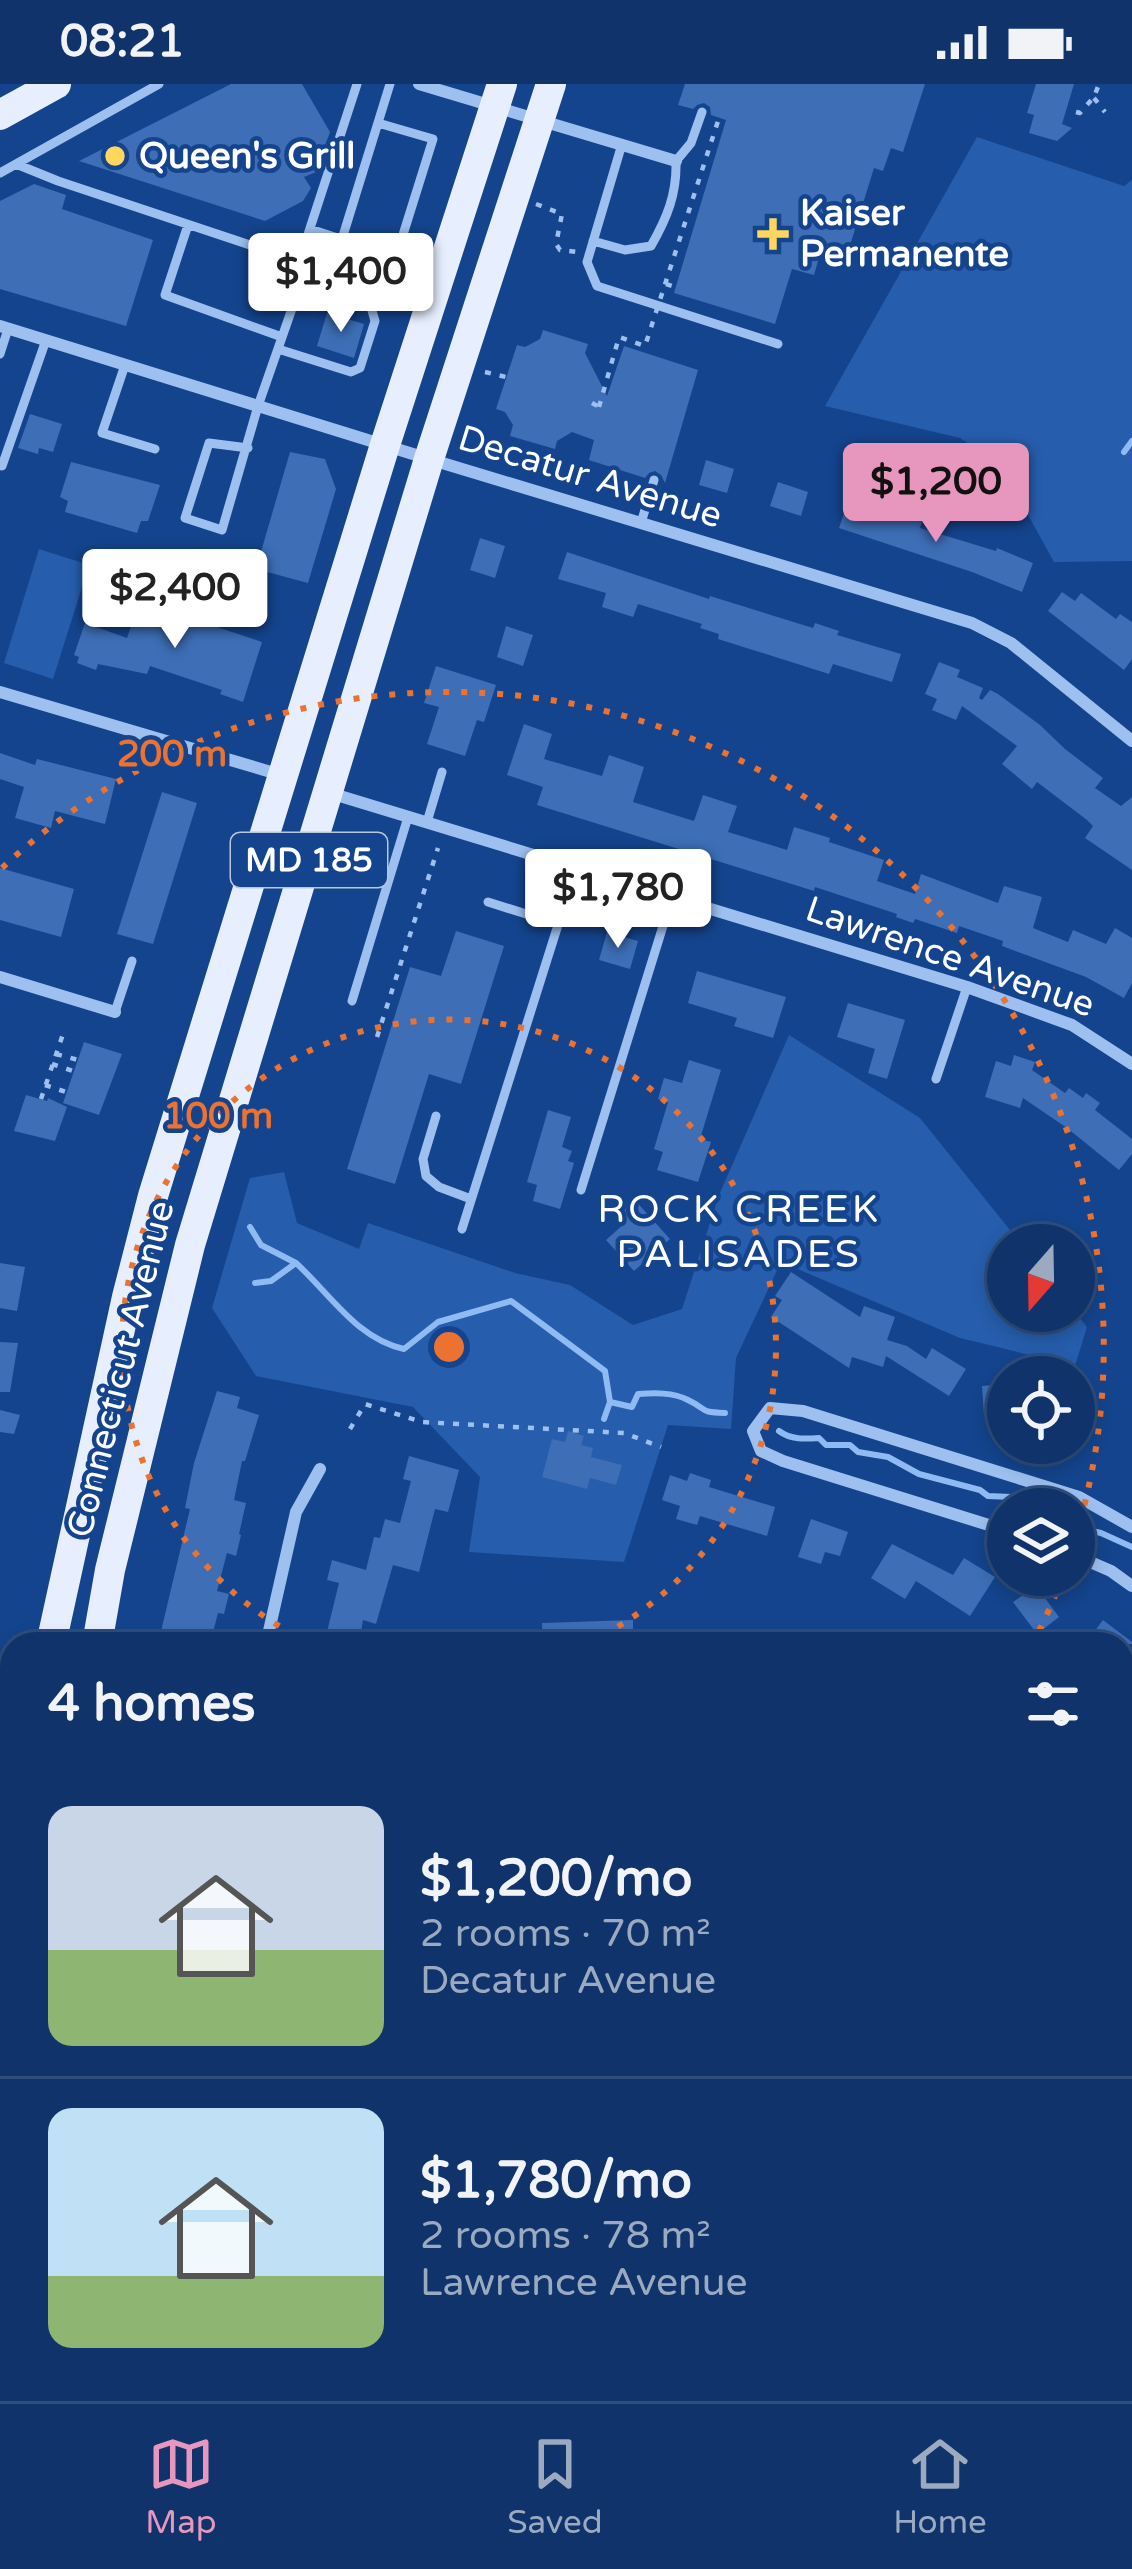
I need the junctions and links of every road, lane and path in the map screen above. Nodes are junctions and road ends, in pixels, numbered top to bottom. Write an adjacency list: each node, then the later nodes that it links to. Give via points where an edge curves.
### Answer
1 (56, 84): 13 (main road)
2 (159, 84): 19 (lane)
3 (357, 84): 23 (lane)
4 (390, 84): 16 (lane)
5 (419, 84): 8 (street)
6 (551, 84): 15 (main road, Connecticut Avenue / MD 185)
7 (1099, 84): 9 (path)
8 (498, 96): 15 (street); 41 (main road, Connecticut Avenue / MD 185)
9 (1094, 97): 11 (path); 12 (path)
10 (702, 112): 18 (lane)
11 (1076, 112)
12 (1105, 112)
13 (0, 115)
14 (719, 118): 28 (path, bridge)
15 (539, 119): 17 (street); 44 (main road, Connecticut Avenue / MD 185)
16 (378, 123): 24 (lane); 24 (lane, via 433,139 396,257)
17 (622, 145): 18 (street); 25 (lane)
18 (676, 161): 25 (lane, via 668,213 651,246 625,250)
19 (16, 164): 20 (lane); 22 (lane)
20 (0, 172)
21 (536, 204): 26 (path, via 562,214 556,244)
22 (188, 225): 27 (lane); 31 (lane, via 165,295)
23 (310, 229): 24 (lane); 27 (lane)
24 (342, 239)
25 (593, 241): 33 (lane, via 587,262 597,286)
26 (577, 252)
27 (299, 262): 31 (lane); 34 (lane, via 364,283 375,321 360,368 351,372)
28 (666, 284): 29 (path, bridge); 40 (path, bridge, via 645,346 619,337)
29 (676, 287)
30 (4, 327): 32 (street, Decatur Avenue); 35 (lane)
31 (282, 337): 34 (lane)
32 (46, 340): 36 (street, Decatur Avenue); 45 (lane)
33 (778, 344)
34 (278, 349): 39 (lane)
35 (0, 354)
36 (125, 365): 39 (street, Decatur Avenue); 43 (lane, via 102,434)
37 (485, 372): 38 (path)
38 (506, 377)
39 (259, 406): 41 (street, Decatur Avenue); 42 (lane)
40 (598, 406)
41 (385, 445): 44 (street, Decatur Avenue); 51 (main road, Connecticut Avenue / MD 185)
42 (248, 448): 42 (lane, via 222,530 185,518 209,443)
43 (155, 449)
44 (429, 460): 47 (street, Decatur Avenue); 52 (main road, Connecticut Avenue / MD 185)
45 (2, 466)
46 (654, 480): 47 (lane)
47 (640, 523): 49 (street, Decatur Avenue, via 972,623 1011,643)
48 (0, 692): 51 (street)
49 (1132, 742)
50 (442, 772): 54 (lane)
51 (284, 776): 82 (main road, Connecticut Avenue / MD 185)
52 (329, 793): 53 (street, Lawrence Avenue); 83 (main road, Connecticut Avenue / MD 185)
53 (408, 817): 54 (street, Lawrence Avenue); 63 (lane)
54 (427, 822): 56 (street, Lawrence Avenue)
55 (438, 848): 66 (path)
56 (576, 868): 57 (street, Lawrence Avenue); 59 (lane)
57 (673, 897): 62 (street, Lawrence Avenue); 79 (lane)
58 (488, 902): 59 (lane)
59 (558, 924): 80 (lane)
60 (132, 961): 64 (lane)
61 (0, 977): 64 (street)
62 (967, 987): 70 (street, Lawrence Avenue, via 1072,1025); 72 (lane)
63 (352, 1001)
64 (115, 1012)
65 (64, 1031): 67 (path)
66 (377, 1036)
67 (56, 1054): 68 (path); 69 (path)
68 (79, 1060)
69 (52, 1064): 71 (path); 73 (path)
70 (1132, 1064)
71 (73, 1071)
72 (937, 1079)
73 (45, 1085): 74 (path); 76 (path)
74 (55, 1088): 75 (path); 77 (path)
75 (66, 1092)
76 (40, 1099)
77 (51, 1099)
78 (436, 1116): 80 (lane, via 426,1176)
79 (581, 1190)
80 (471, 1199): 81 (lane)
81 (462, 1229)
82 (144, 1232): 83 (main road); 93 (main road, Connecticut Avenue / MD 185)
83 (190, 1245): 94 (main road, Connecticut Avenue / MD 185)
84 (350, 1429): 85 (path, via 365,1405 422,1422 624,1433)
85 (661, 1448)
86 (320, 1469): 95 (street, via 296,1512)
87 (1050, 1488): 89 (street, via 802,1411 770,1408 753,1431 761,1451 783,1461)
88 (1095, 1506): 90 (street)
89 (987, 1524)
90 (1132, 1527)
91 (1095, 1565): 92 (street)
92 (1132, 1586)
93 (54, 1632)
94 (99, 1632)
95 (269, 1632)

